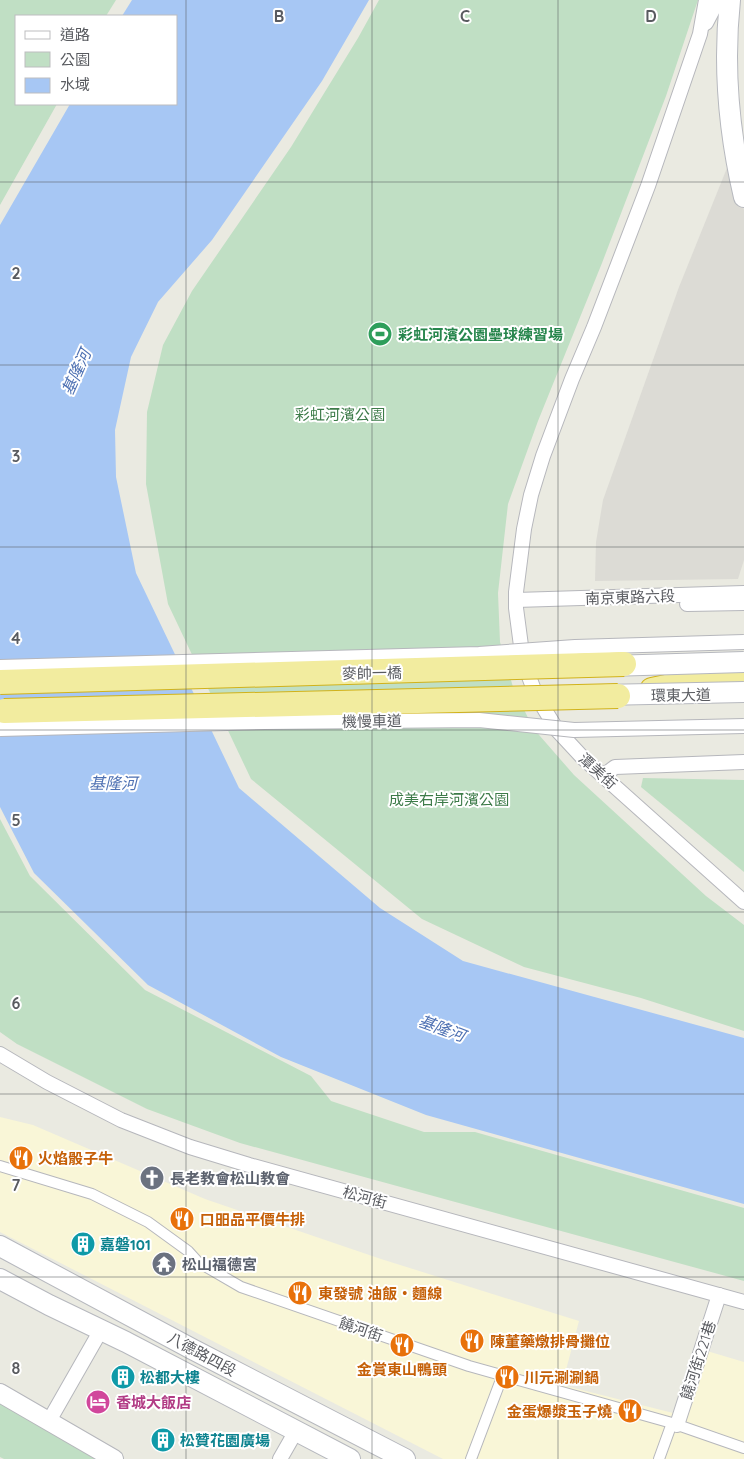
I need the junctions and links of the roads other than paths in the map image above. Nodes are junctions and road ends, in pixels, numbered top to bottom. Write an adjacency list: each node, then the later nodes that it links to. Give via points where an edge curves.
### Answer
1 (706, 0): 4 (street)
2 (718, 0): 4 (street)
3 (730, 0): 5 (main road, via 727,67)
4 (700, 34): 8 (street, 潭美街, via 648,186 543,456 524,529)
5 (744, 197)
6 (744, 593): 8 (street, 南京東路六段)
7 (744, 603): 8 (street)
8 (516, 604): 22 (street, 潭美街, via 523,661 536,696 557,730)
9 (744, 642): 12 (street, bridge, via 575,647 479,654)
10 (744, 662): 11 (highway, bridge); 15 (main road, 麥帥一橋, bridge)
11 (624, 664): 14 (highway, bridge); 15 (highway, 麥帥一橋, bridge)
12 (0, 667)
13 (744, 677): 14 (highway)
14 (708, 678): 17 (highway, bridge)
15 (0, 683)
16 (744, 692): 17 (highway, 環東大道, bridge); 18 (main road, 麥帥一橋, bridge)
17 (618, 696): 18 (highway, 麥帥一橋, bridge)
18 (0, 711)
19 (744, 726): 20 (street, 機慢車道, bridge, via 574,730 449,720)
20 (0, 729)
21 (744, 762): 22 (street, via 614,767)
22 (603, 776): 23 (street, 潭美街)
23 (744, 902)
24 (0, 1054): 28 (street, 松河街, via 121,1120 190,1147)
25 (0, 1166): 31 (street, 饒河街, via 76,1188 148,1222 198,1262 241,1287)
26 (0, 1246): 40 (main road, 八德路四段)
27 (0, 1279): 30 (main road, 八德路四段)
28 (719, 1295): 29 (street, 松河街); 34 (street, 饒河街221巷)
29 (744, 1302)
30 (101, 1330): 33 (street); 35 (main road, 八德路四段)
31 (502, 1377): 34 (street, 饒河街); 41 (street)
32 (0, 1393): 33 (street)
33 (49, 1421): 37 (street)
34 (675, 1424): 36 (street, 饒河街); 42 (street)
35 (296, 1431): 38 (street); 39 (main road, 八德路四段)
36 (744, 1448)
37 (114, 1459)
38 (280, 1459)
39 (350, 1459)
40 (404, 1459)
41 (471, 1459)
42 (659, 1459)

